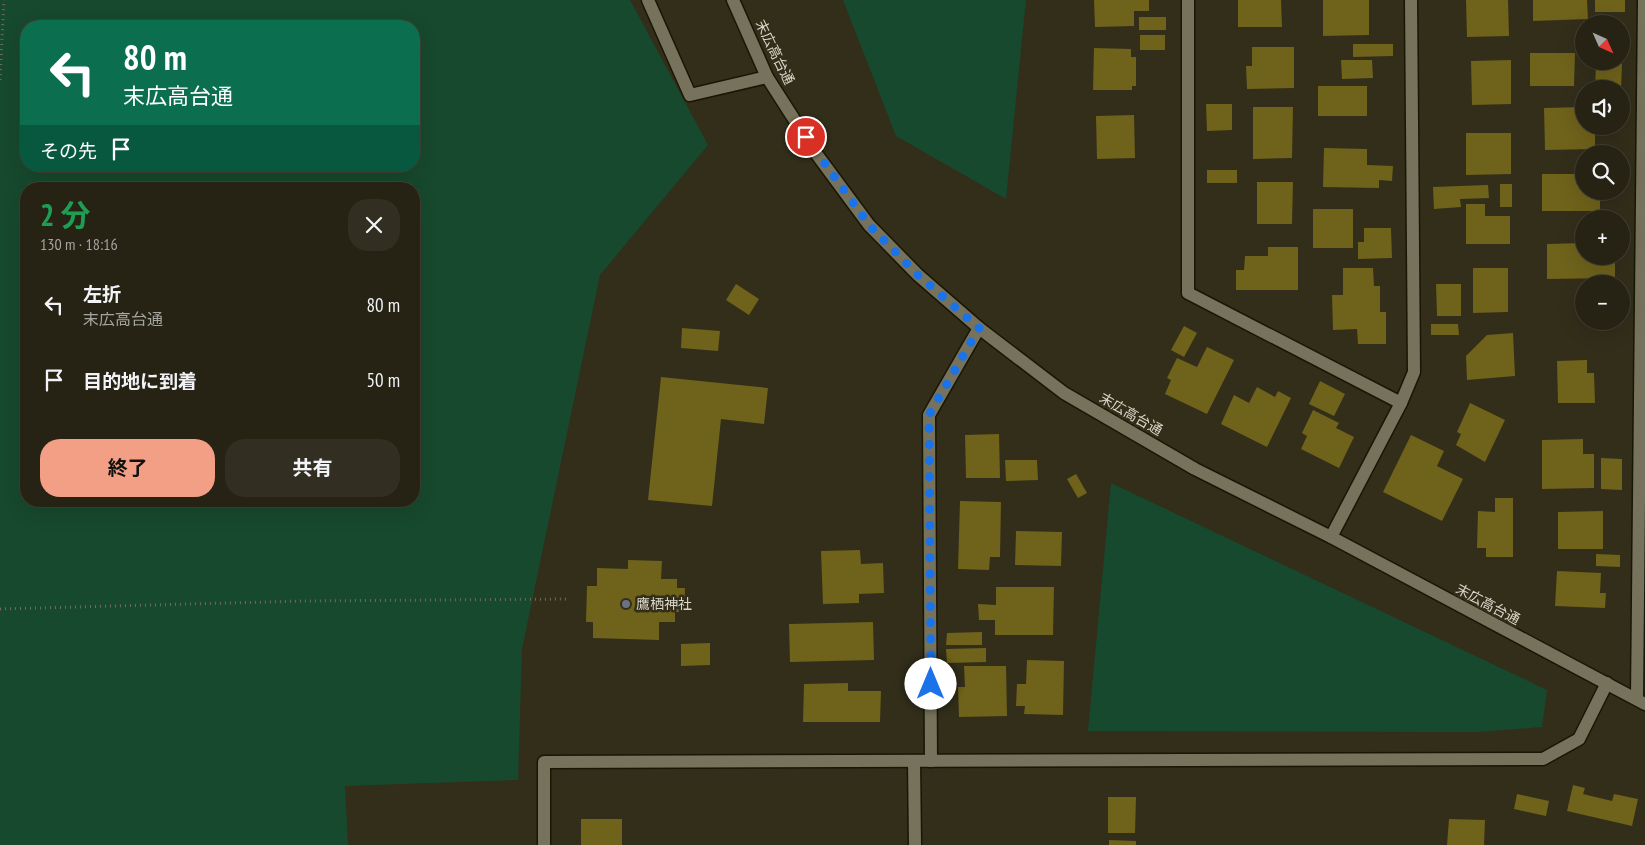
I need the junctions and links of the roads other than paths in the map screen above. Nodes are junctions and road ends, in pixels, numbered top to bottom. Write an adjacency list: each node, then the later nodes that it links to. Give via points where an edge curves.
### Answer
1 (648, 0): 6 (street, via 690,95)
2 (733, 0): 6 (street, 末広高台通)
3 (1188, 0): 9 (street, via 1188,292)
4 (1411, 0): 9 (street, via 1414,372)
5 (1644, 0): 7 (street)
6 (767, 77): 8 (street, 末広高台通, via 815,152 869,225 918,275)
7 (1644, 202): 12 (street)
8 (979, 328): 10 (street, 末広高台通, via 1064,393 1195,469); 14 (street, via 929,415)
9 (1401, 403): 10 (street)
10 (1331, 537): 11 (street, 末広高台通)
11 (1607, 683): 12 (street, 末広高台通); 14 (street, via 1579,740 1543,759)
12 (1641, 701)
13 (914, 761): 14 (street); 15 (street, via 544,762); 16 (street)
14 (931, 761)
15 (544, 845)
16 (915, 845)

